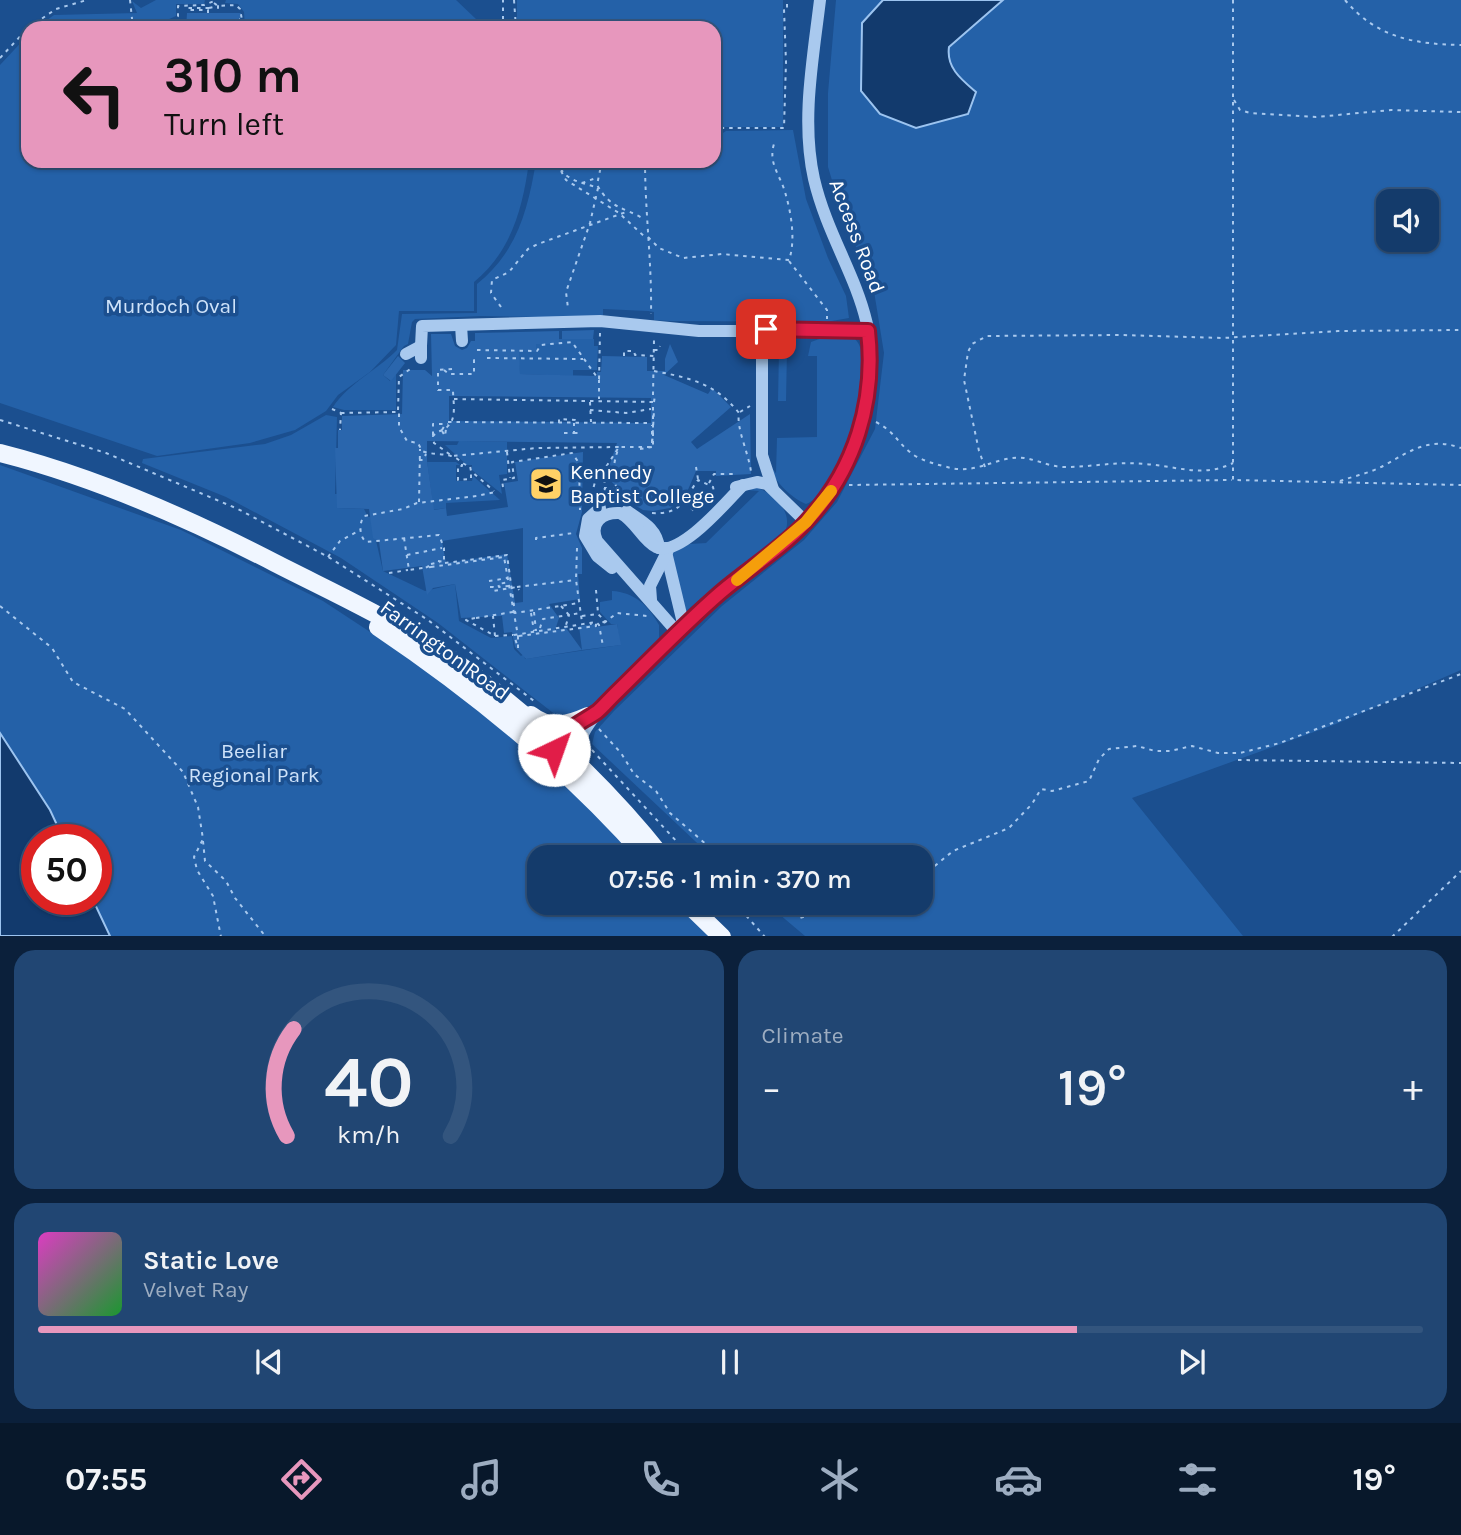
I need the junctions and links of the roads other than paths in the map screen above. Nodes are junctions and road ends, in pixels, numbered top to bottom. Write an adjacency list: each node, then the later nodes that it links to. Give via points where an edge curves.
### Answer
1 (820, 0): 4 (street, Access Road, via 809,154 820,198 859,292)
2 (461, 325): 3 (street, via 600,321 653,330); 5 (street); 6 (street, via 422,326 421,356)
3 (762, 331): 4 (street); 8 (street, via 762,451)
4 (868, 331): 9 (street, Access Road, via 870,388 861,424 836,485)
5 (462, 341)
6 (406, 354)
7 (0, 453): 11 (main road, Farrington Road, via 146,503)
8 (773, 489): 9 (street); 10 (street, via 747,480 729,489)
9 (806, 522): 13 (street, Access Road)
10 (668, 548): 12 (street, via 650,586); 12 (street, via 647,524 619,506 608,505 593,513 586,526 588,544); 13 (street)
11 (299, 575): 14 (main road, Farrington Road); 15 (main road, Farrington Road, via 409,648)
12 (653, 604): 13 (street)
13 (681, 630): 16 (street, Access Road)
14 (420, 639): 16 (main road, via 440,646 542,723 561,725); 18 (main road, Farrington Road)
15 (492, 711): 18 (main road, via 533,741 543,745); 20 (main road, Farrington Road, via 550,759)
16 (593, 718): 17 (street, Access Road); 18 (street, Access Road)
17 (580, 738): 18 (main road, via 571,744); 19 (street, via 576,752)
18 (558, 741): 19 (main road, Farrington Road); 21 (main road, via 556,757 631,831)
19 (582, 769): 22 (main road, Farrington Road)
20 (635, 845)
21 (638, 845)
22 (653, 845)
23 (702, 915): 24 (main road)
24 (722, 936)

